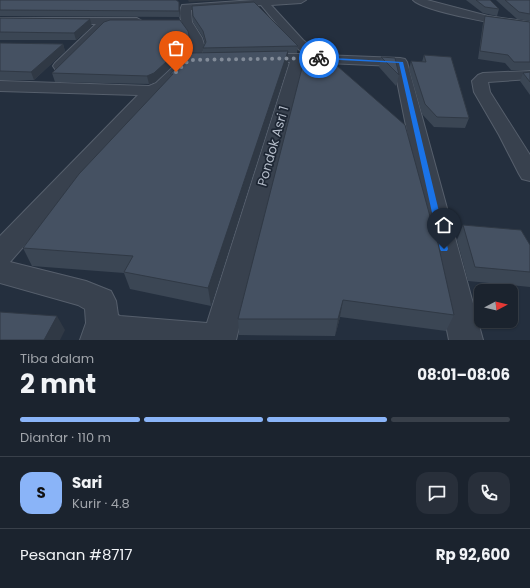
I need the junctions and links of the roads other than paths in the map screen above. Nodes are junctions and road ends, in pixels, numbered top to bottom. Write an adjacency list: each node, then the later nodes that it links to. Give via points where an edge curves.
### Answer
1 (301, 0): 3 (street)
2 (418, 0): 9 (street)
3 (263, 2): 5 (street); 12 (street, via 299,43)
4 (498, 9): 9 (street)
5 (182, 12): 17 (street, via 196,38 199,48 197,60 162,86)
6 (0, 21): 7 (street)
7 (110, 22): 8 (street); 11 (street, via 101,26)
8 (148, 22)
9 (522, 27)
10 (66, 46): 11 (street)
11 (80, 46): 16 (street)
12 (308, 58): 13 (street); 24 (street, Pondok Asri 1); 25 (street, via 400,62)
13 (244, 59)
14 (530, 75): 18 (street, via 490,76 482,78 480,82 482,92)
15 (0, 86): 16 (street)
16 (39, 87): 17 (street)
17 (151, 91): 21 (street)
18 (509, 135): 19 (street); 20 (street)
19 (530, 137)
20 (530, 174)
21 (0, 254)
22 (0, 271): 23 (street, via 86,294 100,302)
23 (100, 331): 24 (street)
24 (219, 340)
25 (466, 340)

